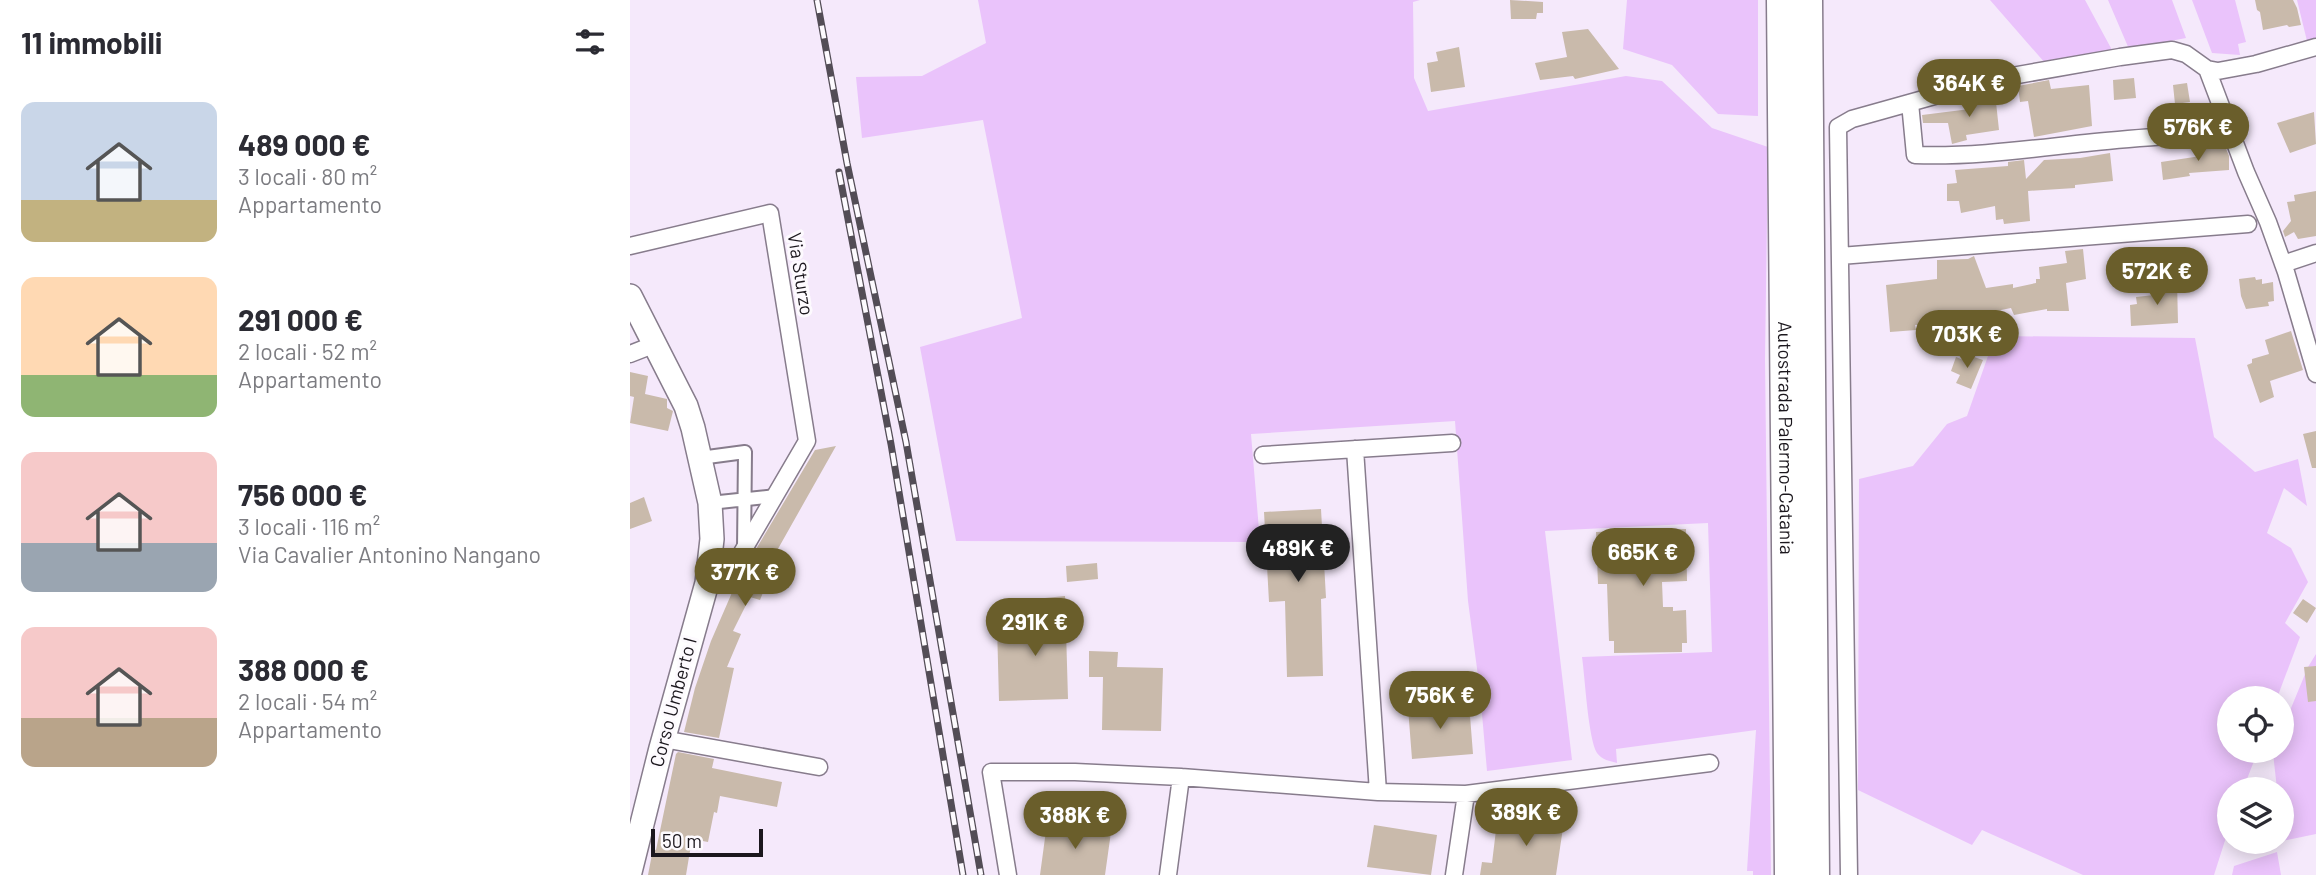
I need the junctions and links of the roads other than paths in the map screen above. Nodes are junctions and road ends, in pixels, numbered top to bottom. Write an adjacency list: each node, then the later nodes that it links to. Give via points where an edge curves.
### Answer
1 (1782, 0): 35 (highway, Autostrada Palermo-Catania)
2 (1807, 0): 36 (highway, Autostrada Palermo-Catania)
3 (2316, 47): 4 (street, via 2256,64)
4 (2207, 69): 5 (street, via 2172,50 1995,79); 11 (street)
5 (1910, 103): 6 (street, via 1915,155 2005,152); 10 (street, via 1838,127)
6 (2215, 132)
7 (2248, 224): 10 (street)
8 (630, 246): 20 (street, Via Sturzo, via 770,213 807,441)
9 (2316, 253): 11 (street)
10 (1840, 256): 37 (street)
11 (2283, 264): 15 (street)
12 (630, 296): 13 (main road, Corso Umberto I)
13 (653, 345): 14 (street); 19 (main road, Corso Umberto I, via 686,406)
14 (630, 354)
15 (2316, 374)
16 (1452, 443): 17 (street)
17 (1355, 449): 18 (street); 29 (street)
18 (1263, 455)
19 (700, 458): 21 (street, via 745,452); 22 (main road, Corso Umberto I)
20 (776, 496): 21 (street); 23 (street)
21 (744, 499): 22 (street); 23 (street)
22 (710, 503): 24 (main road, Corso Umberto I)
23 (744, 550): 24 (street, via 737,561)
24 (709, 561): 25 (main road, Corso Umberto I)
25 (663, 739): 27 (street); 31 (main road, Corso Umberto I)
26 (1710, 763): 30 (street)
27 (818, 767)
28 (1181, 777): 29 (street); 32 (street, via 991,772); 33 (street)
29 (1378, 792): 30 (street)
30 (1466, 794): 34 (street)
31 (630, 872)
32 (1008, 875)
33 (1168, 875)
34 (1454, 875)
35 (1790, 875)
36 (1814, 875)
37 (1849, 875)

